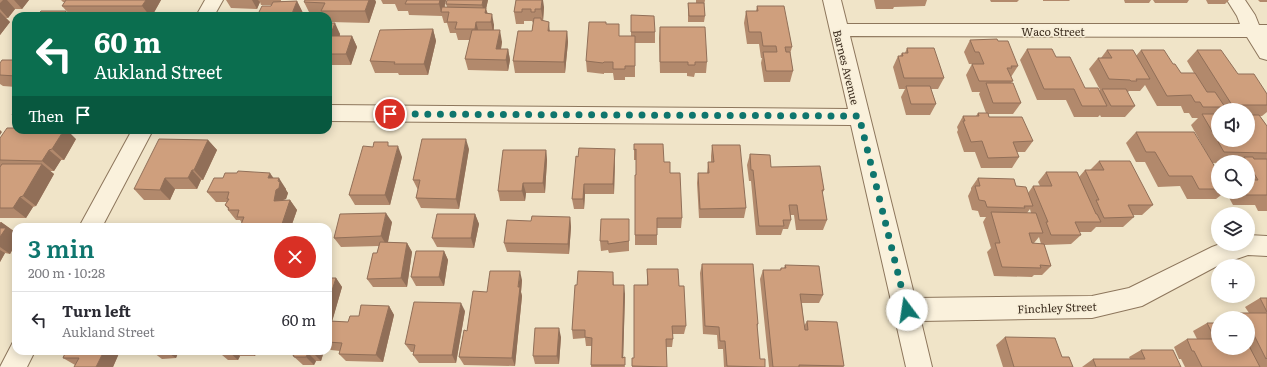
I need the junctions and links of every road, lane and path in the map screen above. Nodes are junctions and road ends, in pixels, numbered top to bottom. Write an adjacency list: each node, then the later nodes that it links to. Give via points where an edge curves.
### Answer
1 (214, 0): 4 (street)
2 (832, 0): 5 (street, Barnes Avenue)
3 (1236, 0): 6 (street)
4 (207, 12)
5 (838, 30): 6 (street, Waco Street); 9 (street, Barnes Avenue)
6 (1259, 31): 7 (street)
7 (1267, 53)
8 (332, 113): 9 (street)
9 (859, 116): 13 (street, Barnes Avenue)
10 (141, 134): 11 (street)
11 (92, 223)
12 (1267, 246): 13 (street, Finchley Street, via 1248,246 1212,257 1133,298 1092,307)
13 (907, 310): 16 (street, Barnes Avenue)
14 (20, 355): 15 (street)
15 (13, 367)
16 (920, 367)

